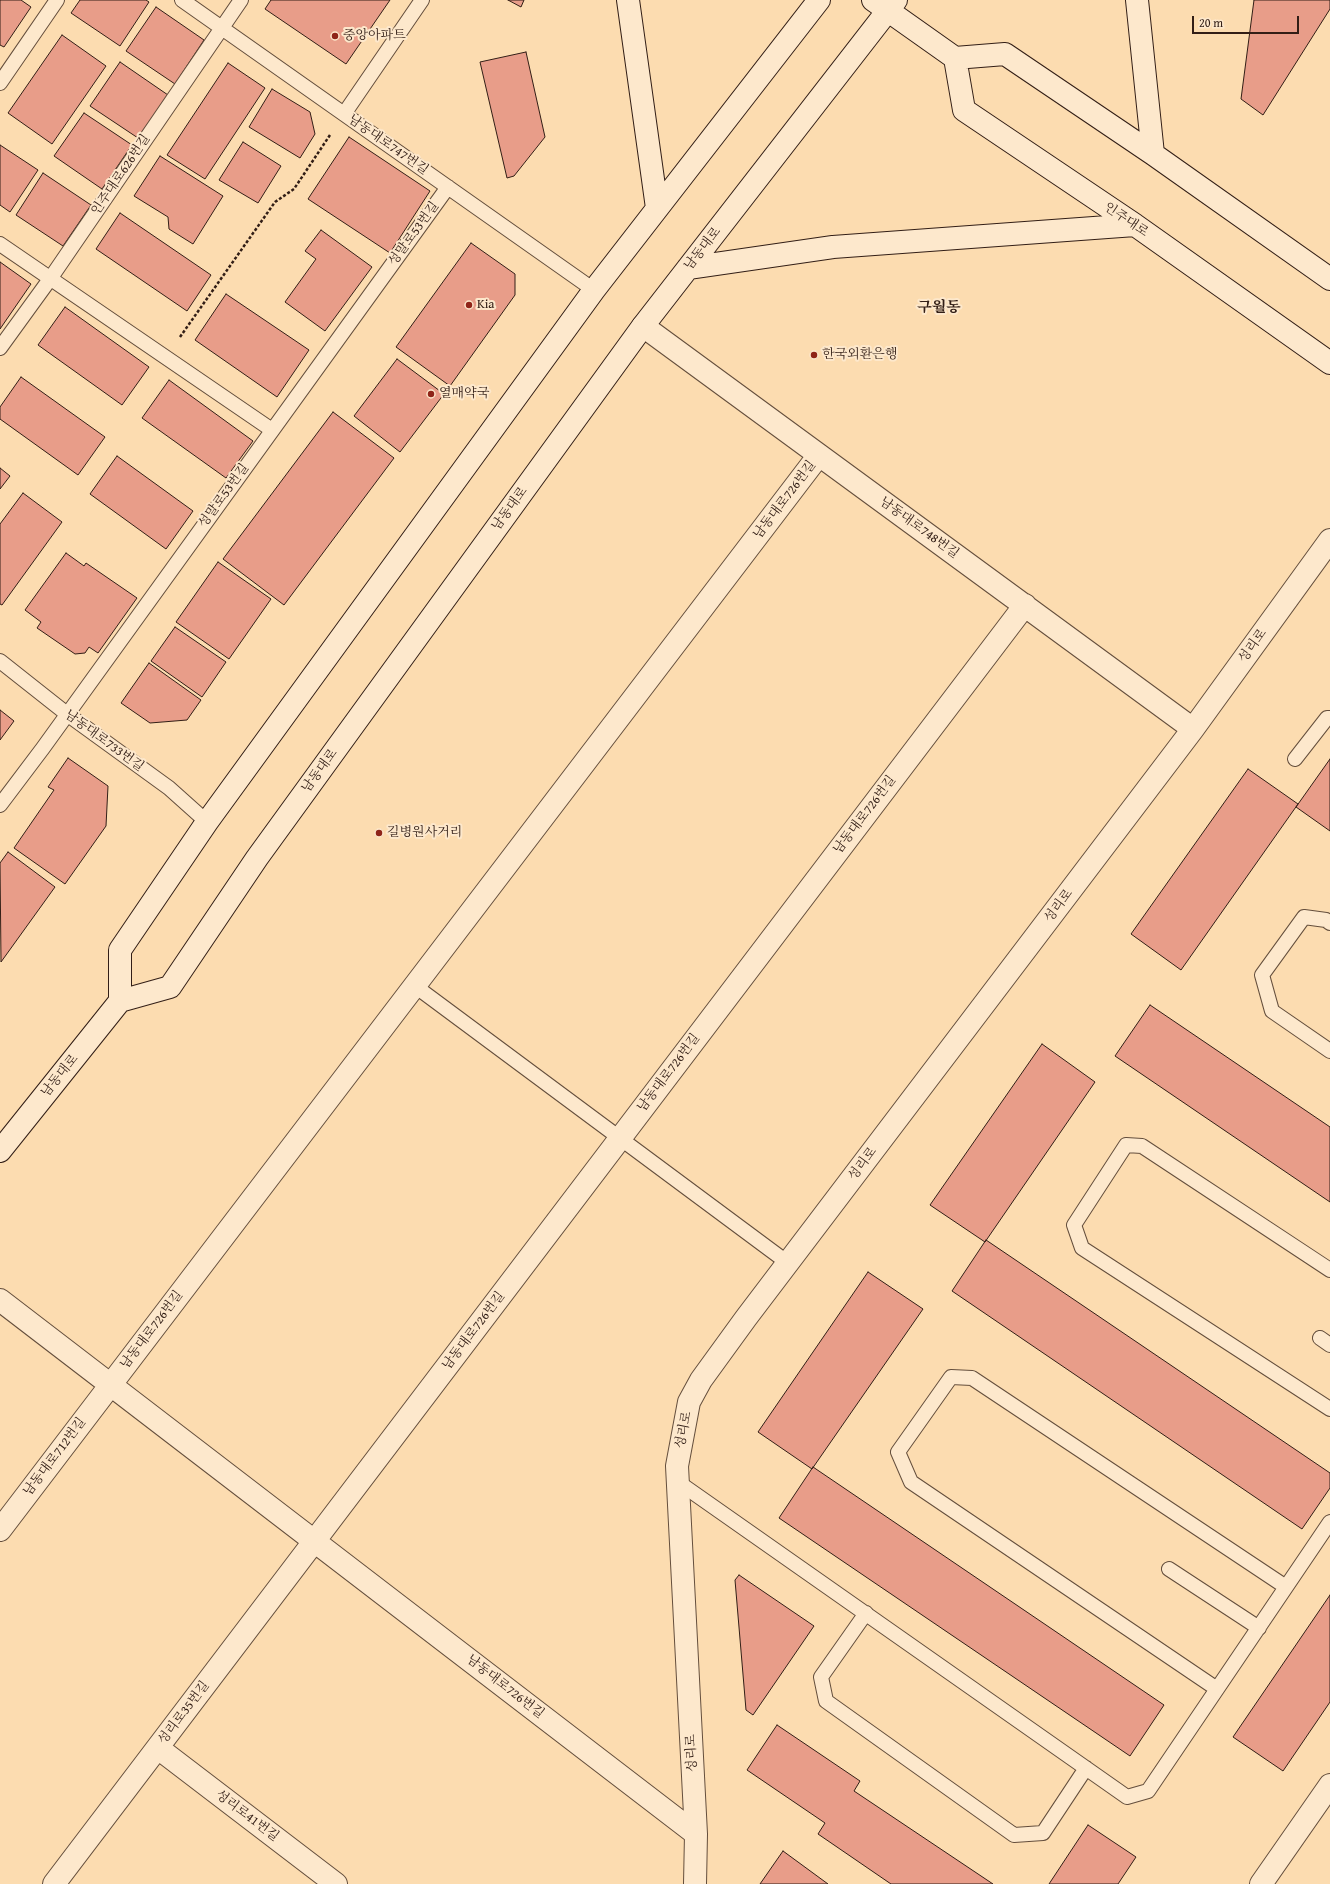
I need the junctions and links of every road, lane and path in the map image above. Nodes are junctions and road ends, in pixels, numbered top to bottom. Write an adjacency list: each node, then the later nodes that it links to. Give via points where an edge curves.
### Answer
1 (57, 0): 11 (lane)
2 (182, 0): 9 (lane, 남동대로747번길)
3 (241, 0): 9 (lane, 인주대로626번길)
4 (422, 0): 12 (lane)
5 (628, 0): 15 (street)
6 (819, 0): 15 (street)
7 (1137, 0): 13 (street)
8 (886, 3): 10 (street); 18 (street, 남동대로)
9 (222, 28): 12 (lane, 남동대로747번길); 19 (lane, 인주대로626번길)
10 (955, 58): 13 (street, via 1005,54); 16 (street, 인주대로, via 964,110)
11 (0, 83)
12 (344, 114): 14 (lane, 남동대로747번길); 24 (path, via 294,189 275,202)
13 (1153, 154): 20 (street)
14 (448, 188): 21 (lane, 남동대로747번길); 26 (lane, 성말로53번길)
15 (657, 208): 21 (street)
16 (1135, 225): 18 (street, via 833,247); 25 (street, 인주대로)
17 (0, 244): 19 (lane)
18 (688, 268): 22 (street, 남동대로)
19 (50, 278): 23 (lane, 인주대로626번길); 24 (lane)
20 (1330, 279)
21 (594, 290): 36 (street)
22 (643, 326): 27 (street, 남동대로748번길); 39 (street, 남동대로, via 257,858 170,987)
23 (0, 348)
24 (166, 358): 26 (lane)
25 (1330, 363)
26 (272, 430): 31 (lane, 성말로53번길)
27 (819, 455): 29 (street, 남동대로748번길); 38 (street, 남동대로726번길)
28 (1330, 540): 33 (street, 성리로)
29 (1025, 605): 33 (street, 남동대로748번길); 41 (street, 남동대로726번길)
30 (0, 661): 31 (lane, 남동대로733번길)
31 (67, 714): 35 (lane, 성말로53번길); 36 (lane, 남동대로733번길, via 169,788)
32 (1330, 718): 34 (lane, via 1327,718)
33 (1193, 729): 43 (street, 성리로)
34 (1295, 759)
35 (0, 805)
36 (207, 822): 39 (street, via 120,950)
37 (1330, 923): 40 (lane, via 1326,920 1304,917 1262,975 1272,1011)
38 (415, 986): 41 (lane); 46 (street, 남동대로726번길)
39 (120, 1001): 42 (street, 남동대로)
40 (1330, 1051)
41 (620, 1138): 43 (lane); 51 (street, 남동대로726번길)
42 (0, 1151)
43 (788, 1263): 48 (street, 성리로, via 701,1380 689,1402 677,1466)
44 (1330, 1270): 47 (lane, via 1142,1146 1126,1145 1074,1225 1082,1248)
45 (0, 1300): 46 (street, 남동대로726번길)
46 (111, 1385): 50 (street, 남동대로712번길); 51 (street, 남동대로726번길)
47 (1330, 1409)
48 (678, 1482): 54 (lane); 60 (street, 성리로)
49 (1330, 1522): 53 (lane)
50 (0, 1530)
51 (314, 1541): 57 (street, 성리로35번길); 60 (street, 남동대로726번길)
52 (1169, 1569): 55 (lane)
53 (1286, 1587): 55 (lane); 56 (lane, via 972,1378 951,1377 898,1452 910,1482)
54 (866, 1613): 58 (lane); 58 (lane, via 821,1677 826,1701 1014,1835 1043,1833)
55 (1259, 1628): 56 (lane)
56 (1217, 1689): 58 (lane, via 1148,1791 1127,1797)
57 (158, 1748): 61 (street, 성리로35번길); 62 (street, 성리로41번길)
58 (1086, 1768)
59 (1330, 1786): 64 (street)
60 (696, 1834): 63 (street, 성리로)
61 (54, 1884)
62 (336, 1884)
63 (694, 1884)
64 (1261, 1884)

